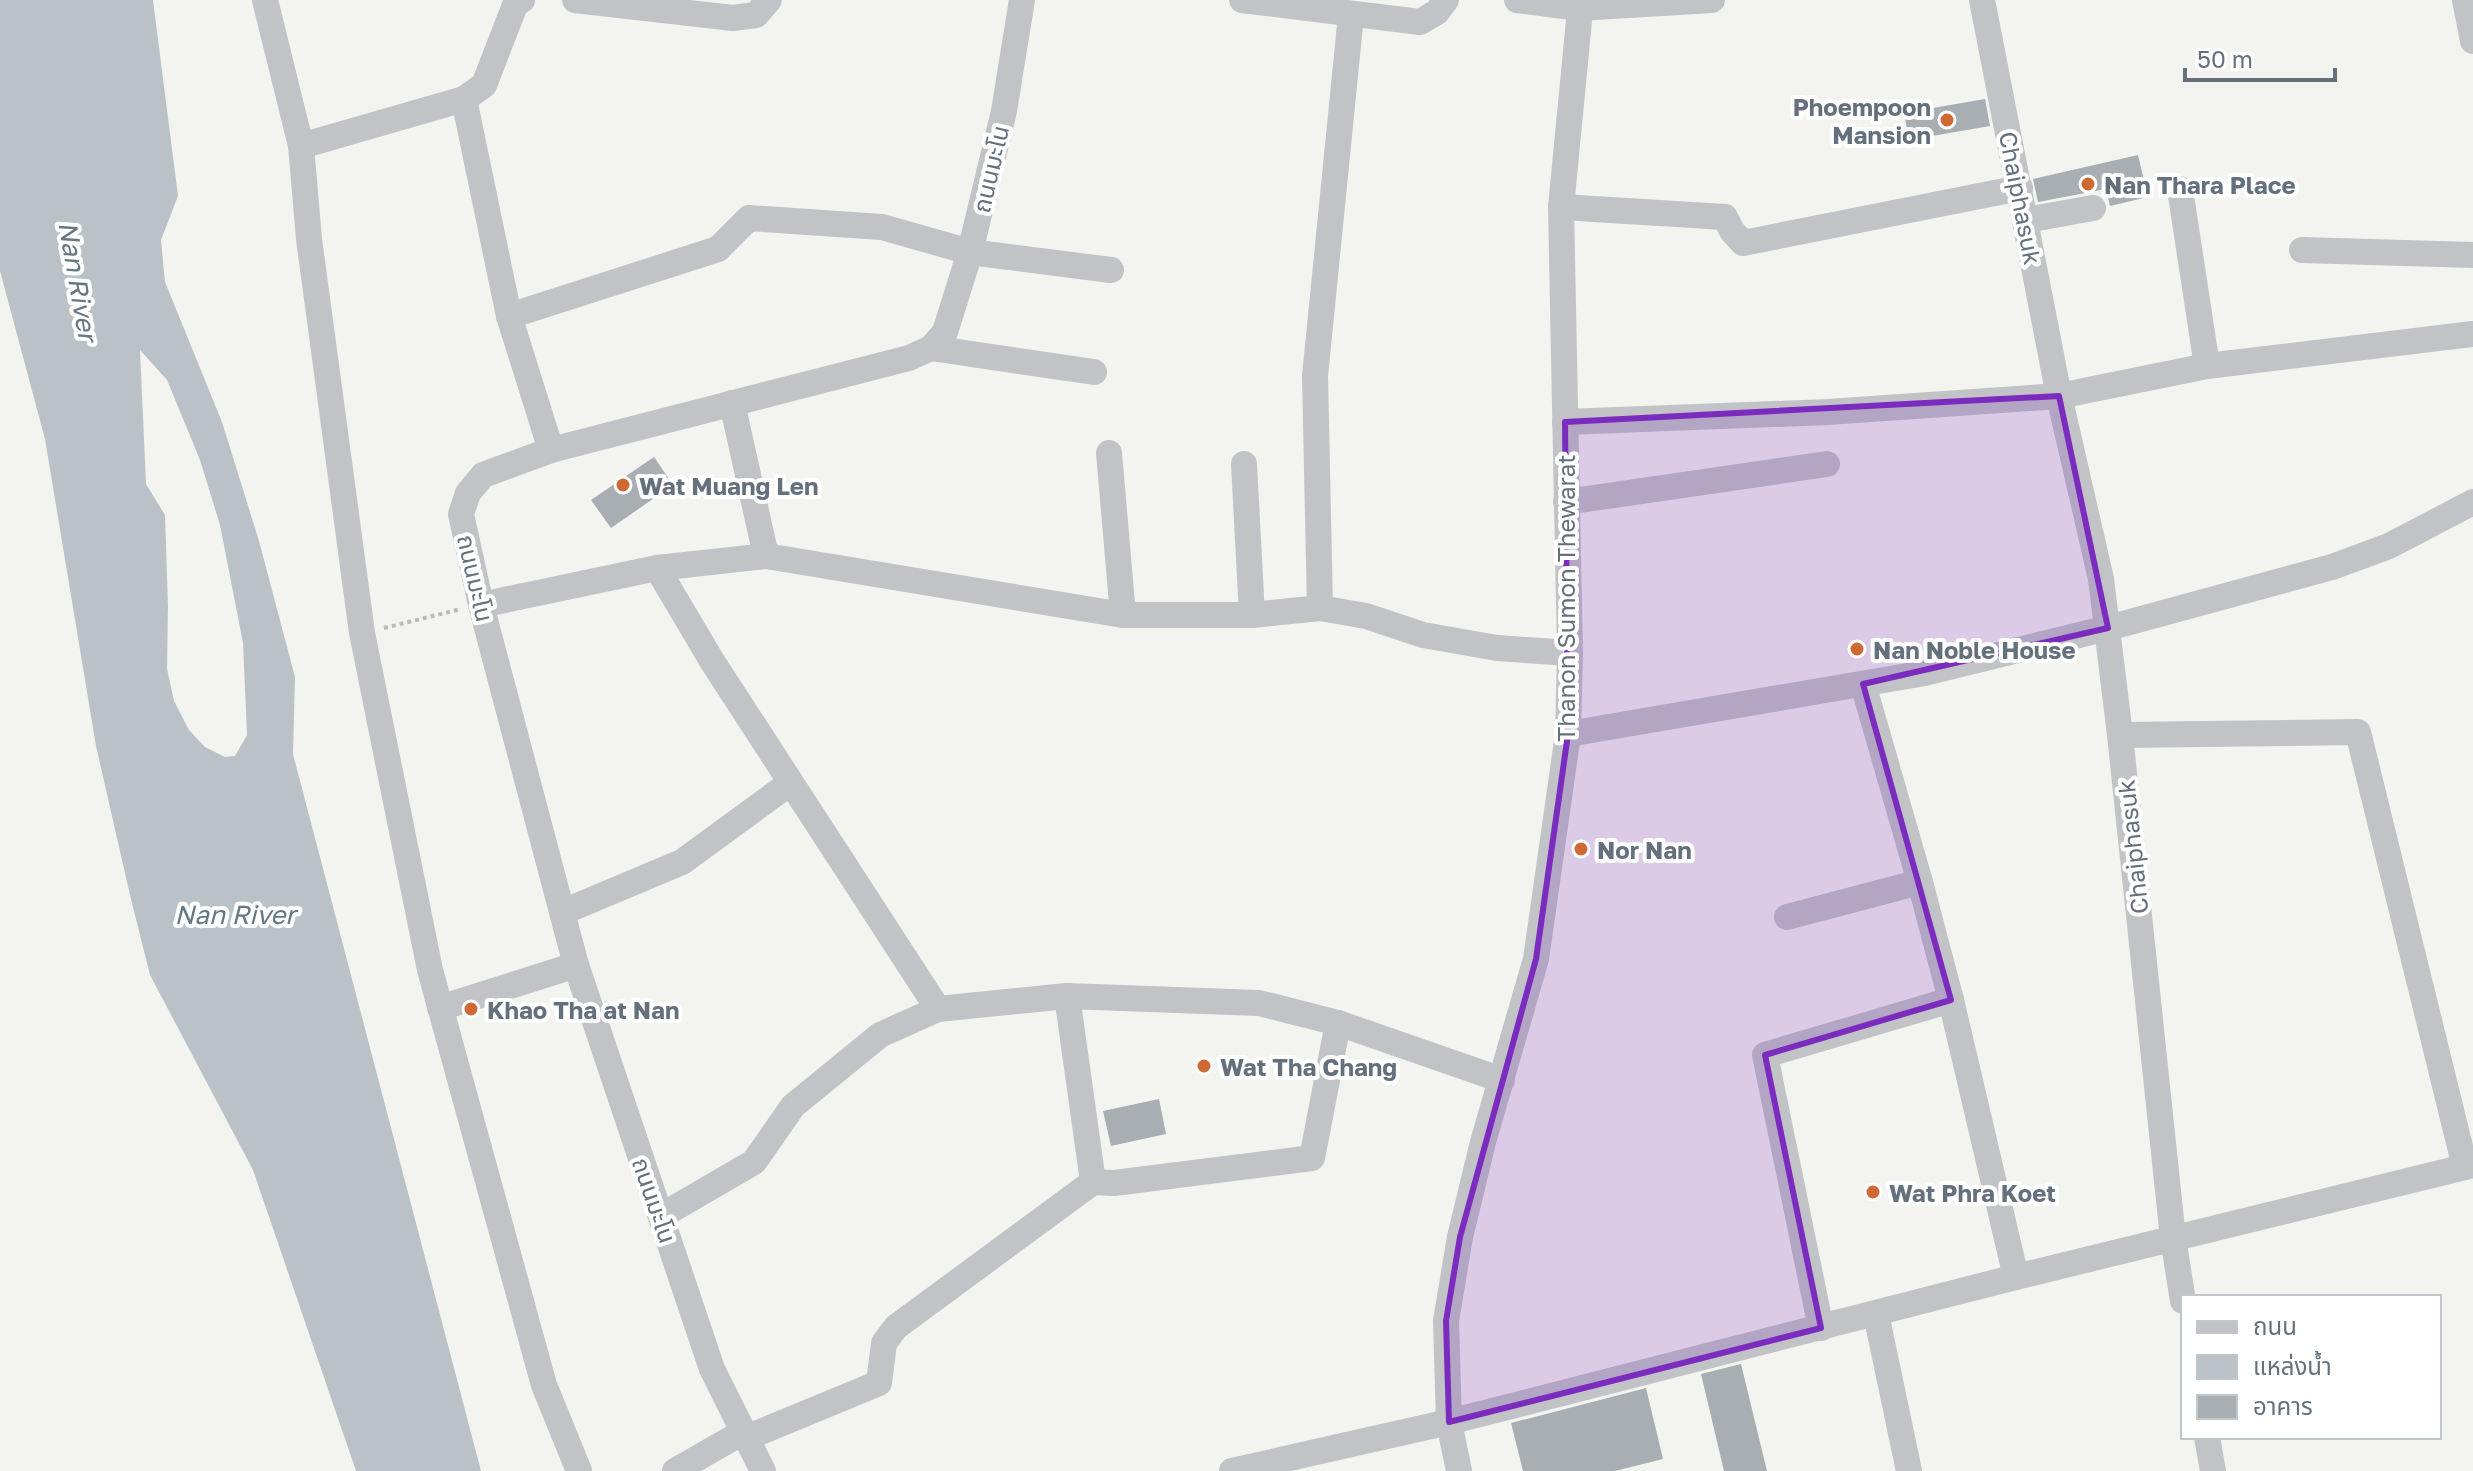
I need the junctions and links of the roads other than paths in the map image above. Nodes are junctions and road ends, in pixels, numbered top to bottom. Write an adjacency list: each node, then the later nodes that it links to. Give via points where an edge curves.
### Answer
1 (265, 0): 16 (street)
2 (522, 0): 15 (street, via 515,5 484,85)
3 (575, 0): 4 (street, via 733,18 756,15)
4 (769, 0)
5 (1022, 0): 23 (street, ถนนมะโน, via 1004,111)
6 (1242, 0): 13 (street)
7 (1446, 0): 13 (street, via 1420,22)
8 (1517, 0): 12 (street)
9 (1712, 0): 12 (street)
10 (1982, 0): 17 (street, Chaiphasuk)
11 (2465, 0): 14 (street)
12 (1580, 4): 19 (street, Thanon Sumon Thewarat)
13 (1351, 15): 43 (street, via 1315,376)
14 (2473, 41)
15 (464, 99): 16 (street); 26 (street)
16 (301, 146): 58 (street, via 362,633)
17 (2020, 188): 19 (street, via 1743,243 1725,217); 21 (street, Chaiphasuk)
18 (2180, 189): 29 (street)
19 (1561, 207): 33 (street, Thanon Sumon Thewarat)
20 (2093, 208): 21 (street)
21 (2026, 220): 31 (street, Chaiphasuk)
22 (2302, 250): 24 (street)
23 (970, 252): 25 (street); 26 (street, via 882,227 749,218 718,249); 28 (street, ถนนมะโน, via 945,332)
24 (2473, 255)
25 (1111, 270)
26 (509, 316): 34 (street)
27 (2473, 334): 29 (street)
28 (931, 348): 30 (street); 32 (street, ถนนมะโน)
29 (2207, 366): 31 (street)
30 (1094, 372)
31 (2059, 396): 33 (street); 46 (street, Chaiphasuk)
32 (732, 403): 34 (street, ถนนมะโน); 40 (street)
33 (1565, 422): 38 (street, Thanon Sumon Thewarat)
34 (551, 450): 42 (street, ถนนมะโน, via 483,475 468,493 461,514)
35 (1109, 453): 44 (street)
36 (1244, 464): 45 (street)
37 (1827, 464): 38 (street)
38 (1566, 502): 47 (street, Thanon Sumon Thewarat)
39 (2473, 502): 46 (street, via 2389,546 2332,567)
40 (766, 556): 41 (street); 44 (street)
41 (657, 568): 42 (street); 51 (street)
42 (481, 605): 53 (street, ถนนมะโน)
43 (1320, 608): 45 (street); 47 (street, via 1482,646)
44 (1123, 615): 45 (street)
45 (1252, 615)
46 (2108, 628): 48 (street); 50 (street, Chaiphasuk)
47 (1570, 653): 49 (street, Thanon Sumon Thewarat)
48 (1863, 684): 49 (street); 52 (street)
49 (1568, 734): 61 (street, Thanon Sumon Thewarat, via 1536,959)
50 (2120, 735): 62 (street, via 2358,732); 65 (street, Chaiphasuk)
51 (790, 783): 53 (street, via 682,862); 59 (street)
52 (1920, 882): 54 (street); 57 (street)
53 (563, 912): 55 (street, ถนนมะโน)
54 (1787, 917)
55 (576, 965): 58 (street); 64 (street, ถนนมะโน)
56 (1067, 996): 59 (street); 60 (street, via 1259,1003); 63 (street)
57 (1951, 1000): 66 (street); 69 (street, via 1765,1055)
58 (440, 1008): 73 (street, via 544,1385)
59 (938, 1009): 64 (street, via 880,1035 793,1106 754,1162)
60 (1338, 1023): 61 (street); 63 (street, via 1312,1158)
61 (1502, 1080): 70 (street, Thanon Sumon Thewarat, via 1460,1237 1446,1321)
62 (2469, 1166): 65 (street)
63 (1093, 1182): 71 (street, via 896,1327 884,1343 879,1383)
64 (661, 1216): 71 (street, ถนนมะโน, via 712,1369)
65 (2173, 1238): 66 (street); 67 (street, Chaiphasuk)
66 (2016, 1277): 68 (street)
67 (2182, 1295)
68 (1876, 1314): 69 (street); 78 (street)
69 (1821, 1328): 70 (street)
70 (1449, 1422): 76 (street); 77 (street, Thanon Sumon Thewarat)
71 (745, 1435): 74 (street); 75 (street, ถนนมะโน)
72 (2207, 1439): 79 (street)
73 (579, 1471)
74 (675, 1471)
75 (763, 1471)
76 (1232, 1471)
77 (1459, 1471)
78 (1909, 1471)
79 (2213, 1471)

